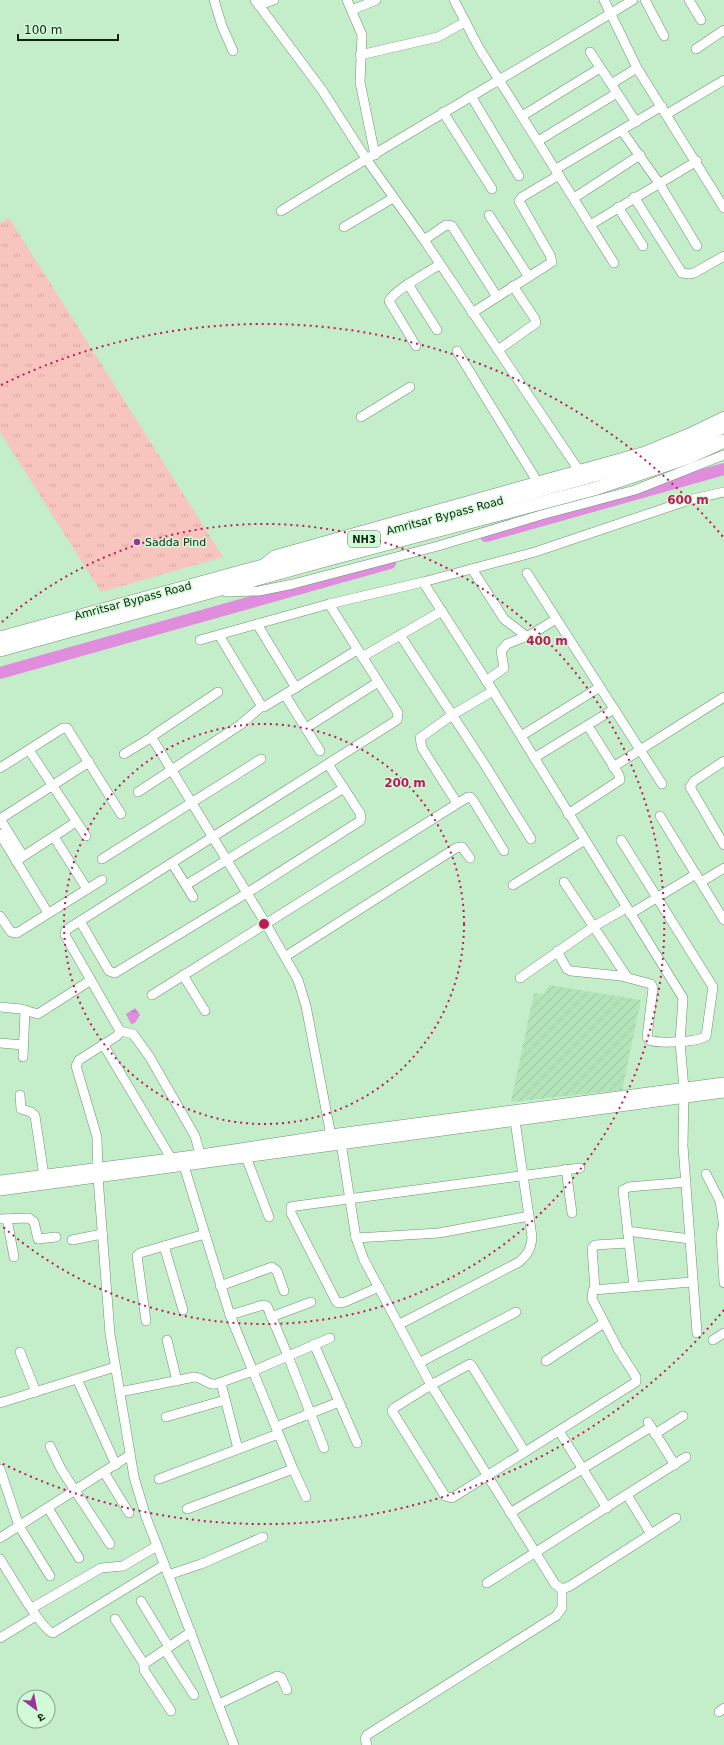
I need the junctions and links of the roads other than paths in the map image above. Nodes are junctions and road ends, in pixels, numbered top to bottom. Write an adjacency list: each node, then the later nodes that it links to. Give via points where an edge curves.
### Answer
1 (214, 0): 18 (street)
2 (274, 0): 10 (street)
3 (347, 0): 11 (street)
4 (376, 0): 11 (street)
5 (454, 0): 14 (street)
6 (604, 0): 12 (street)
7 (633, 0): 12 (street)
8 (646, 0): 16 (street)
9 (689, 0): 13 (street)
10 (257, 2): 36 (street)
11 (352, 10): 20 (street, via 362,35)
12 (610, 14): 22 (street); 23 (street)
13 (701, 20)
14 (465, 22): 20 (street, via 438,37); 23 (street)
15 (724, 30): 17 (street)
16 (664, 36)
17 (696, 49)
18 (233, 51)
19 (590, 52): 21 (street)
20 (360, 55): 36 (street, via 360,82)
21 (600, 68): 25 (street); 31 (street)
22 (637, 68): 25 (street); 28 (street)
23 (499, 80): 27 (street); 31 (street)
24 (724, 80): 30 (street)
25 (611, 84): 26 (street)
26 (617, 93): 32 (street); 34 (street)
27 (471, 96): 29 (street); 39 (street)
28 (662, 106): 30 (street); 32 (street)
29 (443, 112): 36 (street); 41 (street)
30 (667, 114): 37 (street)
31 (522, 116): 34 (street)
32 (636, 122): 33 (street)
33 (622, 131): 35 (street); 38 (street)
34 (538, 141): 38 (street)
35 (640, 155): 40 (street); 44 (street)
36 (371, 157): 43 (street); 47 (street)
37 (697, 161): 40 (street); 46 (street)
38 (558, 172): 44 (street); 57 (street, via 519,201 552,260 550,264)
39 (519, 176)
40 (659, 183): 42 (street); 53 (street)
41 (492, 189)
42 (634, 197): 45 (street); 54 (street, via 682,273 694,273)
43 (393, 198): 50 (street); 51 (street)
44 (574, 198): 49 (street)
45 (618, 207): 49 (street); 52 (street)
46 (724, 208)
47 (281, 211)
48 (489, 215): 57 (street)
49 (590, 224): 55 (street)
50 (344, 227)
51 (424, 240): 56 (street); 60 (street, via 446,225 452,226)
52 (643, 246)
53 (698, 246)
54 (724, 256)
55 (614, 263)
56 (439, 265): 58 (street); 61 (street)
57 (529, 277): 59 (street)
58 (408, 284): 62 (street); 63 (street, via 390,297 389,301)
59 (513, 286): 60 (street); 65 (street, via 536,323)
60 (497, 297): 61 (street)
61 (472, 313): 65 (street)
62 (437, 330)
63 (416, 346)
64 (457, 350): 73 (street)
65 (498, 350): 72 (street)
66 (410, 387): 68 (street)
67 (724, 416): 72 (street, via 645,451)
68 (361, 417)
69 (724, 426): 75 (highway, Amritsar Bypass Road / NH3, via 706,436 641,461 432,521)
70 (724, 441): 79 (highway, Amritsar Bypass Road / NH3, via 689,458 594,489)
71 (724, 455): 79 (street, via 635,490 423,550 259,591)
72 (578, 469): 73 (street)
73 (537, 481): 75 (street, via 274,555)
74 (724, 492): 76 (street, via 689,500 535,552)
75 (261, 566): 87 (highway, Amritsar Bypass Road / NH3)
76 (472, 569): 78 (street); 86 (street, via 504,619)
77 (527, 573): 82 (street)
78 (423, 582): 80 (street); 81 (street)
79 (213, 592): 89 (highway, Amritsar Bypass Road / NH3)
80 (329, 604): 83 (street); 90 (street)
81 (442, 611): 85 (street); 91 (street)
82 (556, 619): 86 (street); 93 (street)
83 (256, 624): 84 (street); 94 (street)
84 (219, 635): 88 (street); 99 (street)
85 (400, 635): 90 (street); 101 (street)
86 (526, 636): 91 (street, via 502,648 504,668)
87 (0, 638)
88 (200, 640)
89 (0, 650)
90 (359, 654): 92 (street); 94 (street)
91 (486, 681): 95 (street)
92 (378, 682): 103 (street); 114 (street, via 398,713 397,720)
93 (600, 687): 100 (street); 104 (street)
94 (296, 688): 97 (street)
95 (493, 691): 101 (street); 104 (street)
96 (218, 692): 105 (street)
97 (285, 695): 99 (street); 103 (street)
98 (724, 697): 107 (street)
99 (262, 706): 117 (street, via 240,725)
100 (614, 709): 102 (street); 107 (street)
101 (452, 715): 123 (street, via 422,736 420,741); 133 (street)
102 (588, 726): 110 (street); 115 (street)
103 (306, 728): 108 (street)
104 (521, 736): 110 (street)
105 (152, 737): 109 (street); 117 (street)
106 (29, 750): 113 (street, via 65,728 70,730); 116 (street); 119 (street)
107 (640, 750): 115 (street); 118 (street)
108 (320, 751)
109 (124, 754)
110 (534, 758): 125 (street)
111 (261, 759): 122 (street)
112 (724, 761): 136 (street, via 694,781 690,787)
113 (89, 762): 119 (street); 124 (street)
114 (328, 764): 120 (street); 132 (street)
115 (613, 766): 125 (street, via 620,777 618,781)
116 (0, 768)
117 (172, 770): 121 (street); 122 (street)
118 (662, 784)
119 (52, 786): 127 (street); 128 (street)
120 (344, 788): 141 (street); 150 (street, via 360,813 360,821)
121 (138, 792)
122 (191, 802): 132 (street); 140 (street)
123 (457, 803): 137 (street, via 468,797 472,798); 158 (street)
124 (121, 814)
125 (568, 814): 134 (street)
126 (660, 816): 144 (street)
127 (0, 819): 138 (street)
128 (76, 822): 130 (street); 131 (street)
129 (0, 834): 138 (street)
130 (86, 836)
131 (54, 837): 138 (street); 149 (street)
132 (212, 837): 141 (street); 142 (street)
133 (531, 839)
134 (585, 840): 148 (street); 153 (street)
135 (622, 840): 152 (street)
136 (724, 844)
137 (504, 851)
138 (19, 858): 154 (street)
139 (470, 858): 161 (street, via 462,848 456,848)
140 (102, 859)
141 (227, 861): 147 (street); 150 (street)
142 (172, 863): 147 (street); 157 (street)
143 (724, 868): 144 (street)
144 (698, 878): 152 (street); 156 (street)
145 (102, 880): 149 (street)
146 (564, 882): 159 (street)
147 (186, 885): 151 (street)
148 (513, 885)
149 (87, 889): 154 (street)
150 (247, 893): 157 (street, via 115,973 109,971); 158 (street)
151 (193, 897)
152 (657, 897): 153 (street); 171 (street, via 713,987 706,1036)
153 (628, 911): 159 (street); 171 (street, via 682,994)
154 (48, 913): 155 (street, via 15,933 10,931)
155 (0, 916)
156 (724, 920)
157 (80, 921): 165 (street, via 66,930 65,937)
158 (266, 924): 161 (street); 162 (street)
159 (593, 927): 160 (street); 163 (street)
160 (557, 951): 163 (street, via 570,972); 164 (street)
161 (286, 956): 181 (street, via 303,995)
162 (183, 975): 166 (street); 169 (street)
163 (627, 977): 171 (street, via 649,983 653,988 648,1039 652,1042)
164 (520, 978)
165 (91, 980): 168 (street, via 41,1013); 170 (street)
166 (152, 994)
167 (0, 1007): 168 (street)
168 (25, 1010): 174 (street)
169 (205, 1011)
170 (120, 1031): 173 (street, via 117,1036); 184 (street, via 133,1034 149,1056 195,1136)
171 (680, 1042): 178 (street)
172 (0, 1043): 174 (street)
173 (103, 1044): 183 (street); 188 (street, via 79,1060 76,1066 95,1130)
174 (23, 1046): 175 (street)
175 (23, 1057)
176 (724, 1083): 178 (main road)
177 (724, 1092): 178 (main road)
178 (684, 1093): 180 (main road); 193 (street, via 683,1146)
179 (20, 1095): 191 (street, via 20,1109 35,1116)
180 (514, 1116): 181 (main road); 189 (street)
181 (335, 1141): 182 (main road); 184 (main road); 195 (street)
182 (246, 1156): 184 (main road); 198 (street)
183 (171, 1158): 184 (main road); 188 (main road)
184 (201, 1159): 185 (main road)
185 (184, 1166): 188 (main road); 203 (street)
186 (580, 1168): 187 (street)
187 (566, 1169): 189 (street); 196 (street)
188 (98, 1173): 191 (main road); 194 (main road); 202 (street)
189 (522, 1174): 195 (street); 197 (street)
190 (706, 1174): 200 (street, via 720,1201)
191 (44, 1176): 192 (main road)
192 (0, 1181)
193 (686, 1182): 201 (street, via 625,1188 623,1193); 206 (street)
194 (0, 1190)
195 (349, 1199): 205 (street); 215 (street, via 293,1206 290,1210 338,1303)
196 (572, 1213)
197 (529, 1216): 205 (street, via 439,1233); 225 (street, via 532,1237 530,1250 519,1262)
198 (269, 1217)
199 (3, 1219): 204 (street, via 29,1218 34,1222 38,1238); 210 (street)
200 (724, 1225): 212 (street, via 721,1235)
201 (627, 1230): 206 (street); 208 (street)
202 (102, 1234): 207 (street); 236 (street)
203 (205, 1234): 209 (street); 213 (street)
204 (56, 1237)
205 (356, 1238): 215 (street)
206 (690, 1239): 211 (street)
207 (72, 1240)
208 (628, 1242): 214 (street); 216 (street, via 595,1245 592,1248)
209 (164, 1246): 219 (street); 223 (street, via 140,1253 136,1257)
210 (14, 1257)
211 (692, 1282): 214 (street); 226 (street)
212 (724, 1283)
213 (220, 1286): 217 (street, via 272,1268 277,1271); 221 (street)
214 (634, 1286): 216 (street)
215 (378, 1287): 225 (street)
216 (595, 1289): 224 (street, via 592,1299)
217 (284, 1291)
218 (311, 1302): 222 (street)
219 (183, 1310)
220 (516, 1312): 235 (street)
221 (230, 1315): 222 (street, via 264,1305); 237 (street)
222 (271, 1317): 233 (street)
223 (146, 1321)
224 (604, 1323): 234 (street); 252 (street, via 636,1377 636,1382)
225 (400, 1324): 235 (street)
226 (697, 1333)
227 (724, 1333): 230 (street)
228 (330, 1338): 231 (street)
229 (167, 1340): 239 (street)
230 (714, 1340)
231 (314, 1344): 233 (street); 245 (street)
232 (20, 1352): 242 (street)
233 (288, 1356): 237 (street); 247 (street)
234 (546, 1361)
235 (419, 1363): 241 (street)
236 (115, 1367): 238 (street); 243 (street)
237 (253, 1371): 240 (street); 251 (street)
238 (77, 1379): 242 (street); 261 (street)
239 (176, 1381): 240 (street, via 198,1377 212,1385); 243 (street)
240 (221, 1383): 244 (street)
241 (431, 1385): 257 (street, via 467,1365 472,1366); 266 (street); 266 (street, via 394,1408 393,1414 447,1498 452,1498)
242 (36, 1392): 246 (street)
243 (120, 1392): 258 (street)
244 (226, 1400): 249 (street); 256 (street)
245 (339, 1402): 247 (street); 253 (street)
246 (0, 1403)
247 (310, 1414): 251 (street); 255 (street)
248 (683, 1416): 250 (street)
249 (166, 1417)
250 (651, 1427): 260 (street); 264 (street)
251 (277, 1430): 256 (street); 263 (street)
252 (559, 1431): 257 (street); 264 (street)
253 (357, 1443)
254 (50, 1446): 268 (street)
255 (324, 1448)
256 (238, 1449): 267 (street)
257 (525, 1452): 266 (street)
258 (130, 1455): 261 (street); 282 (street, via 140,1500)
259 (686, 1457): 260 (street)
260 (675, 1464): 269 (street)
261 (116, 1465): 265 (street)
262 (0, 1469): 277 (street)
263 (293, 1469): 270 (street); 273 (street)
264 (583, 1469): 272 (street); 275 (street)
265 (104, 1472): 268 (street); 274 (street)
266 (488, 1475): 275 (street)
267 (160, 1478)
268 (75, 1491): 271 (street); 281 (street)
269 (627, 1495): 272 (street); 278 (street)
270 (306, 1497)
271 (48, 1508): 277 (street); 284 (street)
272 (607, 1508): 283 (street)
273 (187, 1509)
274 (129, 1513)
275 (510, 1514): 283 (street)
276 (676, 1518): 278 (street)
277 (19, 1526): 280 (street); 288 (street)
278 (651, 1534): 290 (street)
279 (263, 1537): 287 (street)
280 (0, 1538)
281 (110, 1544)
282 (157, 1546): 286 (street); 292 (street, via 123,1566 101,1568)
283 (536, 1553): 289 (street); 290 (street, via 555,1584)
284 (79, 1558)
285 (0, 1559): 292 (street)
286 (164, 1565): 287 (street); 292 (street, via 56,1632 48,1632)
287 (168, 1575): 294 (street)
288 (50, 1576)
289 (487, 1583)
290 (562, 1589): 303 (street, via 562,1608 556,1616 368,1735 365,1739)
291 (141, 1602): 296 (street)
292 (34, 1612): 295 (street)
293 (115, 1619): 297 (street)
294 (190, 1632): 296 (street); 300 (street)
295 (0, 1638)
296 (167, 1648): 297 (street); 299 (street)
297 (144, 1664): 301 (street, via 144,1670)
298 (287, 1690): 300 (street, via 281,1678 277,1676)
299 (194, 1695)
300 (219, 1704): 302 (street)
301 (170, 1711)
302 (234, 1745)
303 (367, 1745)

